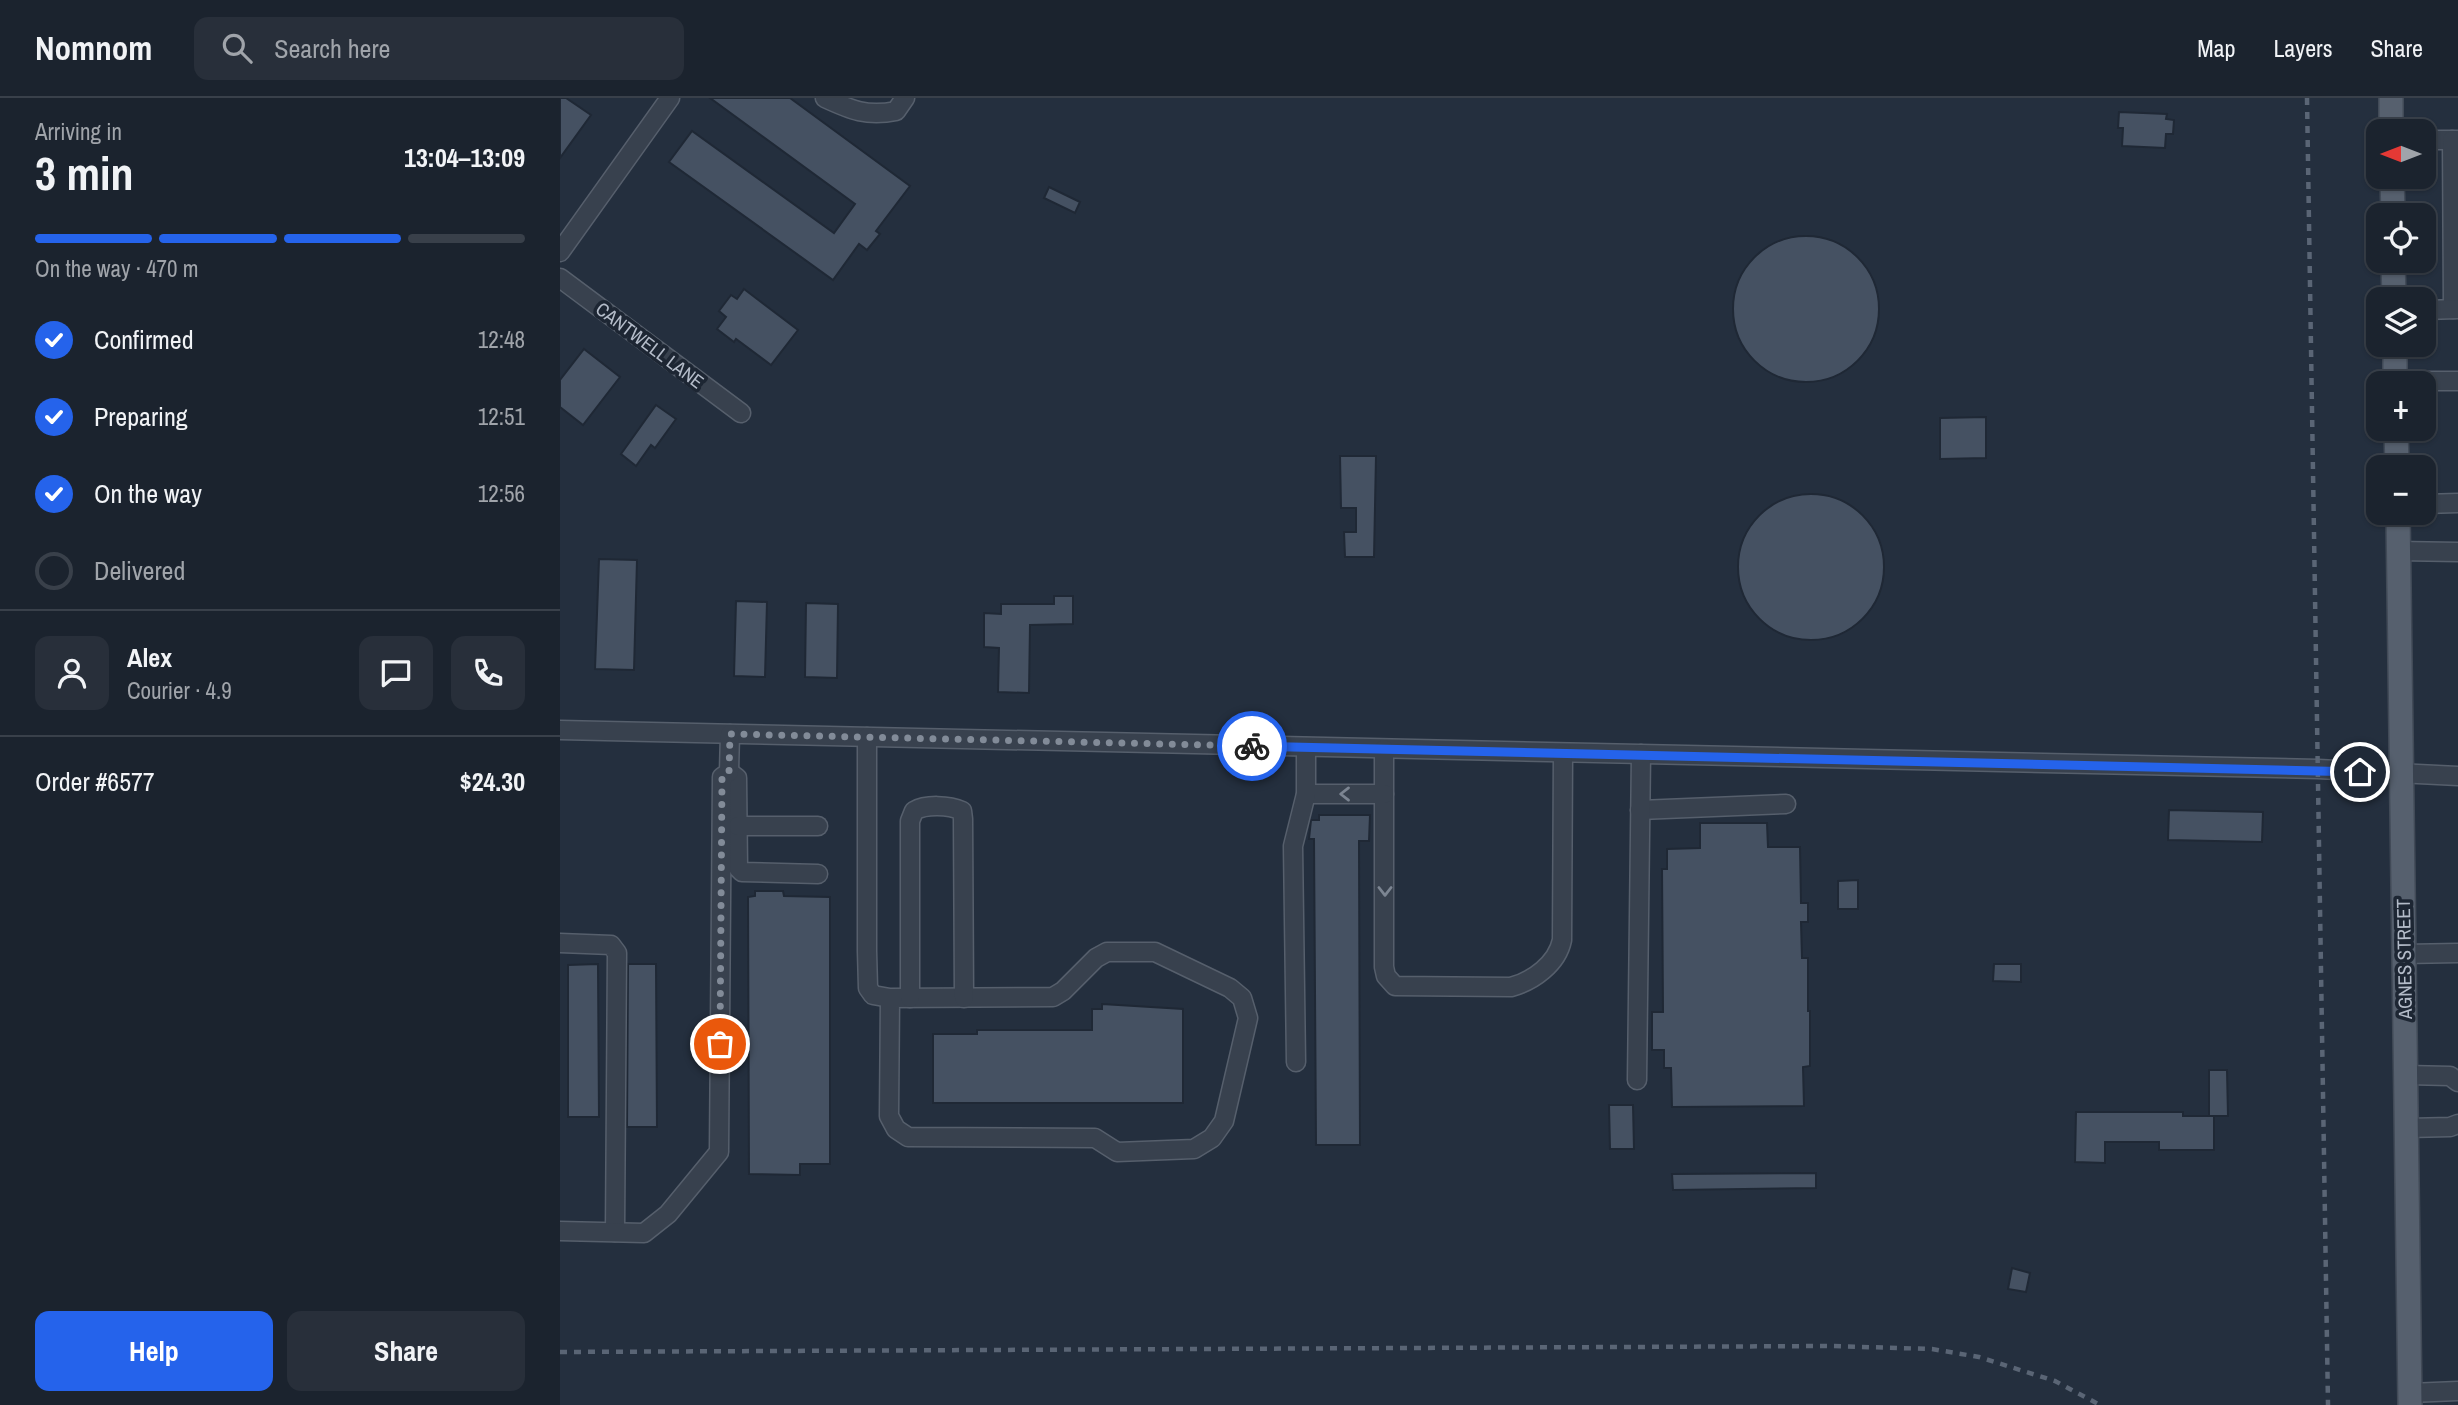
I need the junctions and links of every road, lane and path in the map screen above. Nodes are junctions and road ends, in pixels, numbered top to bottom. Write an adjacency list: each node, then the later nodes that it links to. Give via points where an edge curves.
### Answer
1 (670, 98): 8 (street)
2 (825, 98): 3 (street, via 877,115 896,111)
3 (905, 98)
4 (2391, 98): 5 (main road)
5 (2391, 119)
6 (2436, 140): 7 (street)
7 (2455, 140): 10 (street)
8 (560, 252)
9 (560, 278): 14 (street, CANTWELL LANE)
10 (2455, 309): 11 (street)
11 (2436, 310)
12 (2436, 381): 13 (street)
13 (2458, 381)
14 (741, 413)
15 (2458, 503): 16 (street)
16 (2436, 504)
17 (2398, 525): 18 (main road, AGNES STREET)
18 (2398, 551): 19 (street); 28 (main road, AGNES STREET)
19 (2458, 552)
20 (560, 730): 21 (street)
21 (730, 734): 22 (street); 27 (street)
22 (867, 737): 23 (street); 40 (street, via 868,988 873,995)
23 (1306, 747): 24 (street); 30 (street)
24 (1384, 749): 25 (street); 31 (street)
25 (1563, 752): 26 (street); 31 (street, one-way to 25, via 1386,976 1395,986 1524,984 1560,952)
26 (1641, 754): 28 (street, via 2318,769); 33 (street)
27 (729, 772): 34 (street, via 737,778); 50 (street, via 722,777 719,1152 668,1214 644,1233)
28 (2402, 775): 29 (street); 39 (main road, AGNES STREET)
29 (2458, 776)
30 (1306, 794): 31 (street, one-way to 30); 43 (street, via 1293,846)
31 (1384, 794)
32 (1786, 804): 33 (street)
33 (1640, 810): 45 (street)
34 (738, 826): 35 (street); 36 (street, via 738,868 742,872)
35 (818, 827)
36 (818, 874)
37 (560, 943): 50 (street, via 611,945 617,953)
38 (2458, 953): 39 (street)
39 (2404, 954): 44 (main road, AGNES STREET)
40 (890, 998): 41 (street); 42 (street, via 889,1116 896,1129 908,1137 1095,1138 1117,1152 1194,1149 1212,1138 1224,1121 1248,1018 1242,998 1155,952 1107,952 1053,997)
41 (910, 998): 42 (street); 42 (street, via 910,821 921,807 954,807 962,811 963,819)
42 (964, 998)
43 (1296, 1062)
44 (2406, 1075): 46 (street, via 2450,1076); 48 (main road, AGNES STREET)
45 (1637, 1080)
46 (2458, 1082)
47 (2458, 1124): 48 (street)
48 (2406, 1128): 52 (main road, AGNES STREET)
49 (560, 1231): 50 (street)
50 (615, 1232)
51 (2458, 1391): 52 (street)
52 (2410, 1399)

